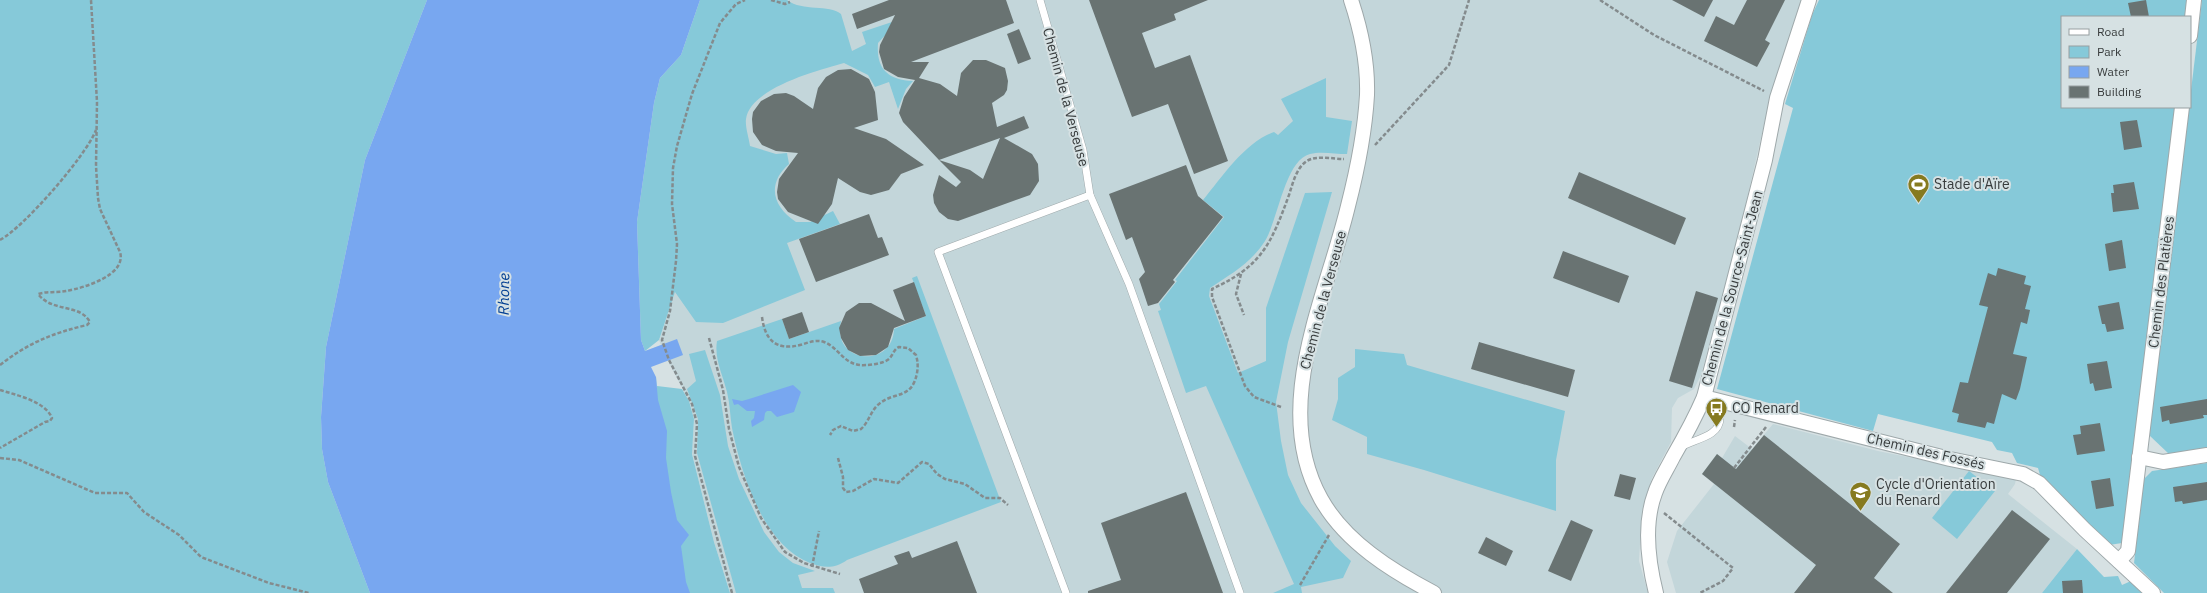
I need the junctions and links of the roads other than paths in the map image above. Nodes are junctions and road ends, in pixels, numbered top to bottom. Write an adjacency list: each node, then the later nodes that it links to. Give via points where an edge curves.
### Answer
1 (1040, 0): 7 (lane, Chemin de la Verseuse, via 1083,150)
2 (1351, 0): 15 (street, Chemin de la Verseuse, via 1365,61 1367,94 1348,205 1308,353 1300,411 1301,432 1305,459 1321,499 1349,534 1393,570)
3 (1809, 0): 8 (street, Chemin de la Source-Saint-Jean, via 1777,98 1765,160)
4 (2194, 0): 5 (street)
5 (2191, 27)
6 (2182, 108): 11 (street, Chemin des Platières)
7 (1090, 195): 13 (lane, via 938,252); 14 (lane, Chemin de la Verseuse, via 1129,284)
8 (1702, 400): 9 (street, Chemin de la Source-Saint-Jean); 9 (lane, via 1716,407 1720,414 1720,422 1709,435); 12 (street, Chemin des Fossés, via 2023,474 2039,483)
9 (1678, 449): 16 (street, Chemin de la Source-Saint-Jean, via 1655,492 1648,523 1650,568)
10 (2207, 455): 11 (street, via 2163,462)
11 (2139, 458): 12 (street, Chemin des Platières, via 2128,551)
12 (2119, 561): 17 (street, Chemin des Fossés)
13 (1066, 593)
14 (1240, 593)
15 (1434, 593)
16 (1656, 593)
17 (2153, 593)

